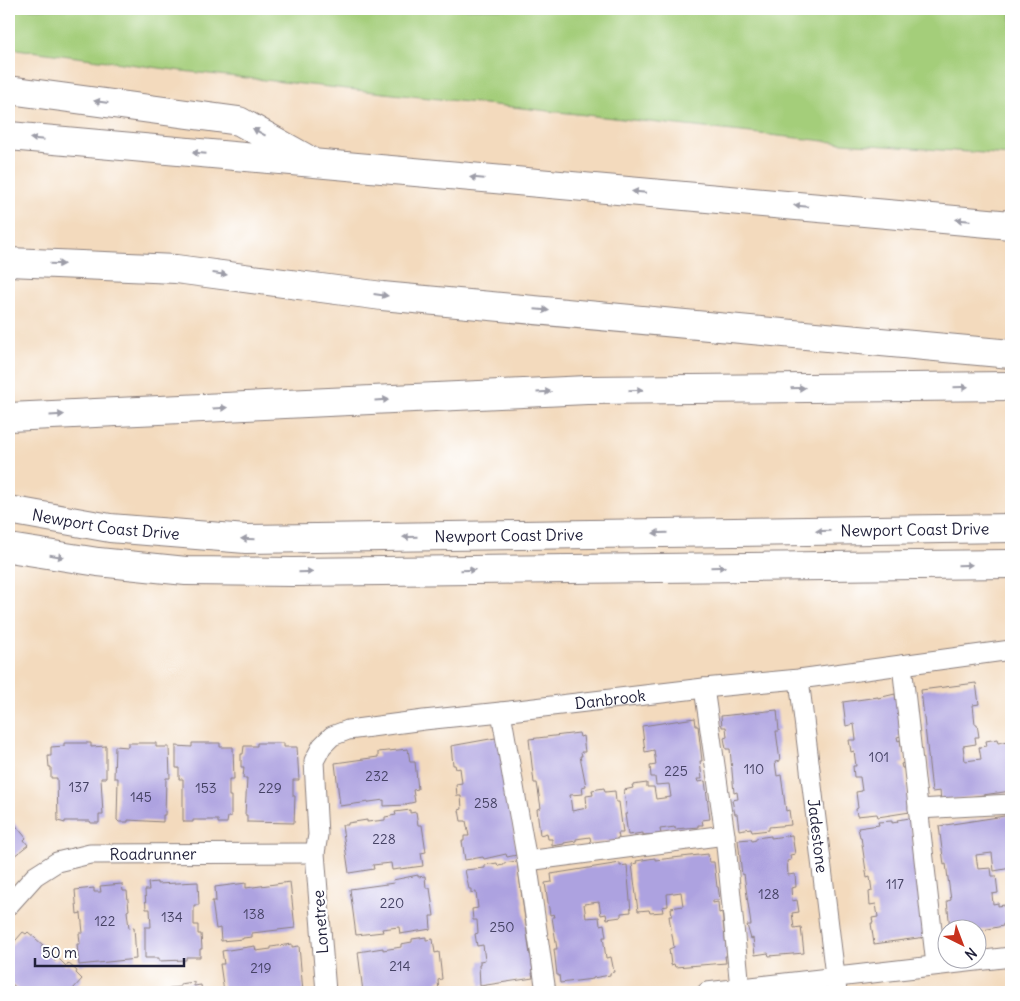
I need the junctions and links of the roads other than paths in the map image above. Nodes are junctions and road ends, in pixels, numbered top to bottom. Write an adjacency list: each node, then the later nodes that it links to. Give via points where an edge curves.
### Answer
1 (9, 90): 3 (main road, one-way to 1, via 240,121)
2 (9, 136): 3 (main road, one-way to 2)
3 (317, 164): 4 (main road, one-way to 3)
4 (1011, 225)
5 (9, 262): 6 (main road, one-way to 6, via 176,269 382,296)
6 (1011, 354)
7 (1011, 386): 8 (main road, one-way to 7, via 587,390)
8 (9, 418)
9 (9, 510): 10 (main road, Newport Coast Drive, one-way to 9, via 246,539 110,528)
10 (1011, 528)
11 (9, 548): 12 (main road, one-way to 12, via 186,571)
12 (1011, 564)
13 (1011, 650): 14 (street, Danbrook)
14 (902, 665): 15 (street, Danbrook); 19 (street)
15 (799, 679): 16 (street, Danbrook); 26 (street, Jadestone)
16 (704, 688): 17 (street, Danbrook); 20 (street)
17 (502, 712): 21 (street, Danbrook, via 348,730 332,736 314,761 318,835); 22 (street)
18 (1011, 804): 19 (street)
19 (918, 809): 25 (street)
20 (726, 835): 22 (street); 27 (street)
21 (315, 853): 23 (street, Roadrunner, via 90,854 57,862 35,876); 28 (street, Lonetree)
22 (527, 861): 29 (street)
23 (9, 905)
24 (1011, 957): 25 (street)
25 (936, 966): 26 (street)
26 (836, 984): 27 (street)
27 (740, 988): 30 (street)
28 (326, 992)
29 (546, 992)
30 (708, 992)

